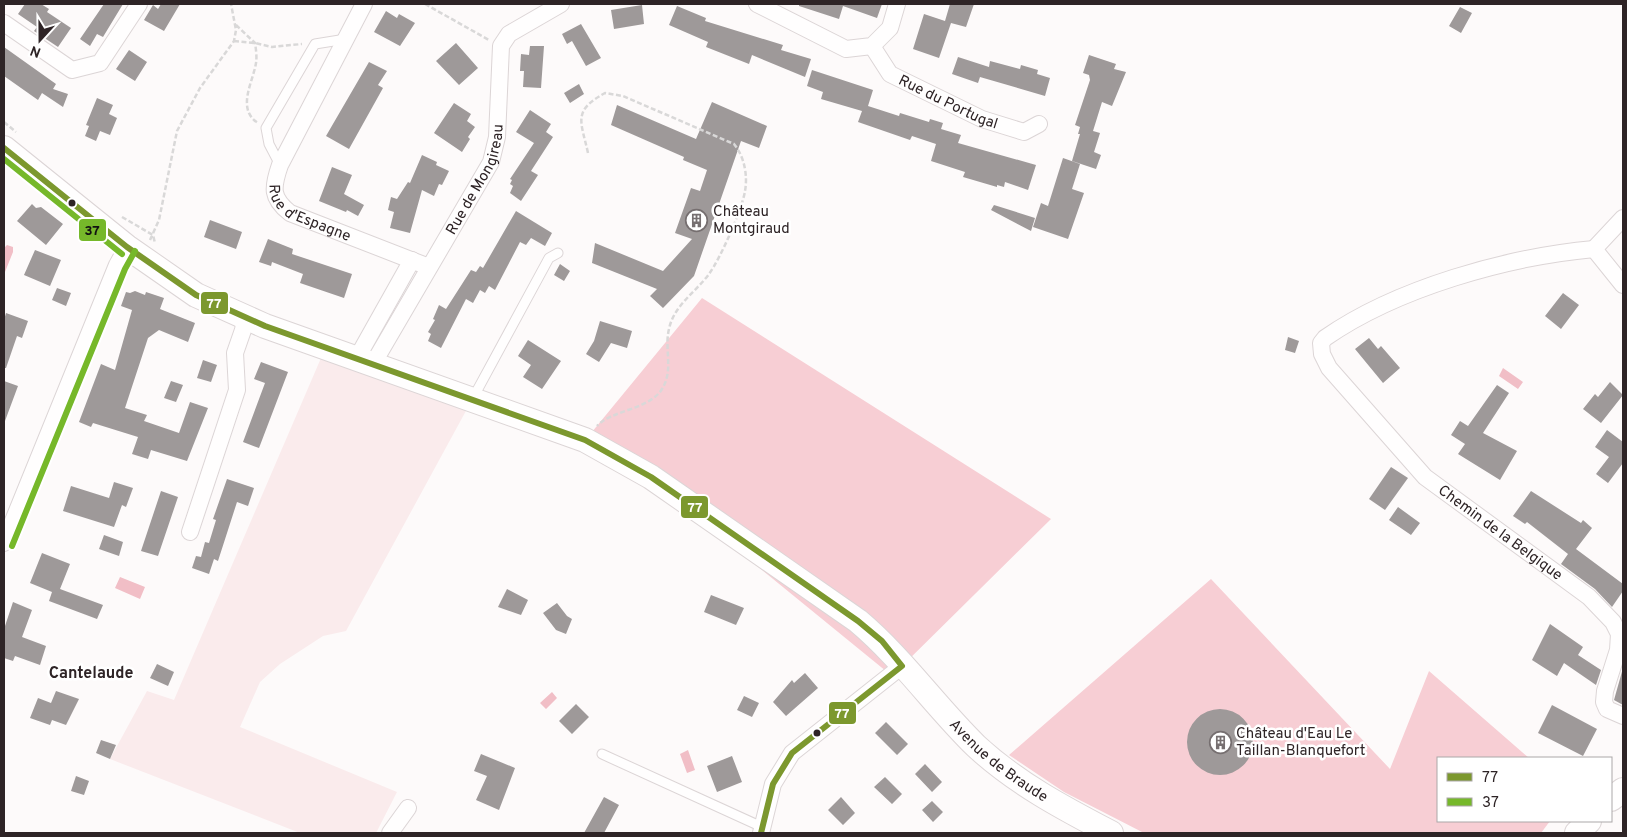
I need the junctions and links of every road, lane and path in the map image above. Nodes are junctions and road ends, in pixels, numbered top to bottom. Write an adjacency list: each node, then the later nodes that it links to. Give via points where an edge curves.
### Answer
1 (139, 4): 8 (street, via 100,63 72,70)
2 (231, 4): 9 (path)
3 (364, 4): 10 (street, Rue d'Espagne)
4 (425, 4): 14 (path)
5 (561, 4): 14 (street, via 510,34)
6 (757, 4): 15 (street, via 846,49)
7 (897, 4): 15 (street, via 890,28)
8 (4, 23)
9 (235, 24): 11 (path); 12 (path)
10 (346, 40): 13 (lane); 21 (street, Rue d'Espagne)
11 (234, 41): 12 (path); 24 (path, via 200,88 177,131)
12 (255, 43): 13 (path, via 278,47); 18 (path, via 256,63 246,102 252,119)
13 (315, 44): 18 (lane)
14 (501, 46): 29 (street, Rue de Mongireau, via 496,137 491,162)
15 (872, 46): 17 (street, Rue du Portugal, via 890,74 982,119 1024,132)
16 (4, 122): 19 (path)
17 (1039, 124)
18 (266, 128): 21 (lane, via 268,144)
19 (8, 145): 26 (street, Avenue de Braude)
20 (588, 152): 34 (path, via 580,117 588,102 604,93 623,96 734,144 741,153 745,191 723,250 709,274 679,306 669,330 670,362 662,390 638,407 602,419)
21 (280, 166): 28 (street, Rue d'Espagne, via 273,184 278,204 290,214)
22 (117, 213): 24 (path)
23 (1623, 218): 25 (street)
24 (153, 235): 26 (path); 26 (path)
25 (1594, 249): 30 (street); 38 (street, Chemin de la Belgique, via 1519,261 1406,295 1370,310 1321,343 1329,368 1425,477 1589,597 1613,622 1619,634 1618,650 1604,702 1608,709)
26 (141, 251): 31 (street, Avenue de Braude, via 196,295); 36 (street, via 116,265)
27 (558, 252): 33 (lane, via 549,258)
28 (412, 260): 29 (street, Rue d'Espagne); 32 (street)
29 (429, 267): 32 (street, Rue de Mongireau)
30 (1623, 285)
31 (244, 317): 32 (street, Avenue de Braude); 35 (street, via 235,353 237,390)
32 (365, 361): 33 (street, Avenue de Braude)
33 (471, 400): 34 (street, Avenue de Braude)
34 (585, 440): 37 (street, Avenue de Braude, via 652,477 858,621 882,641)
35 (190, 532)
36 (4, 543)
37 (902, 666): 44 (street, via 792,753 773,784); 46 (street, Avenue de Braude, via 976,746 1002,767 1053,803)
38 (1623, 716)
39 (602, 754): 44 (lane)
40 (1623, 790): 41 (street)
41 (1612, 798)
42 (408, 808): 45 (street)
43 (1587, 822): 47 (street)
44 (762, 830)
45 (390, 833)
46 (1111, 833)
47 (1577, 833)

